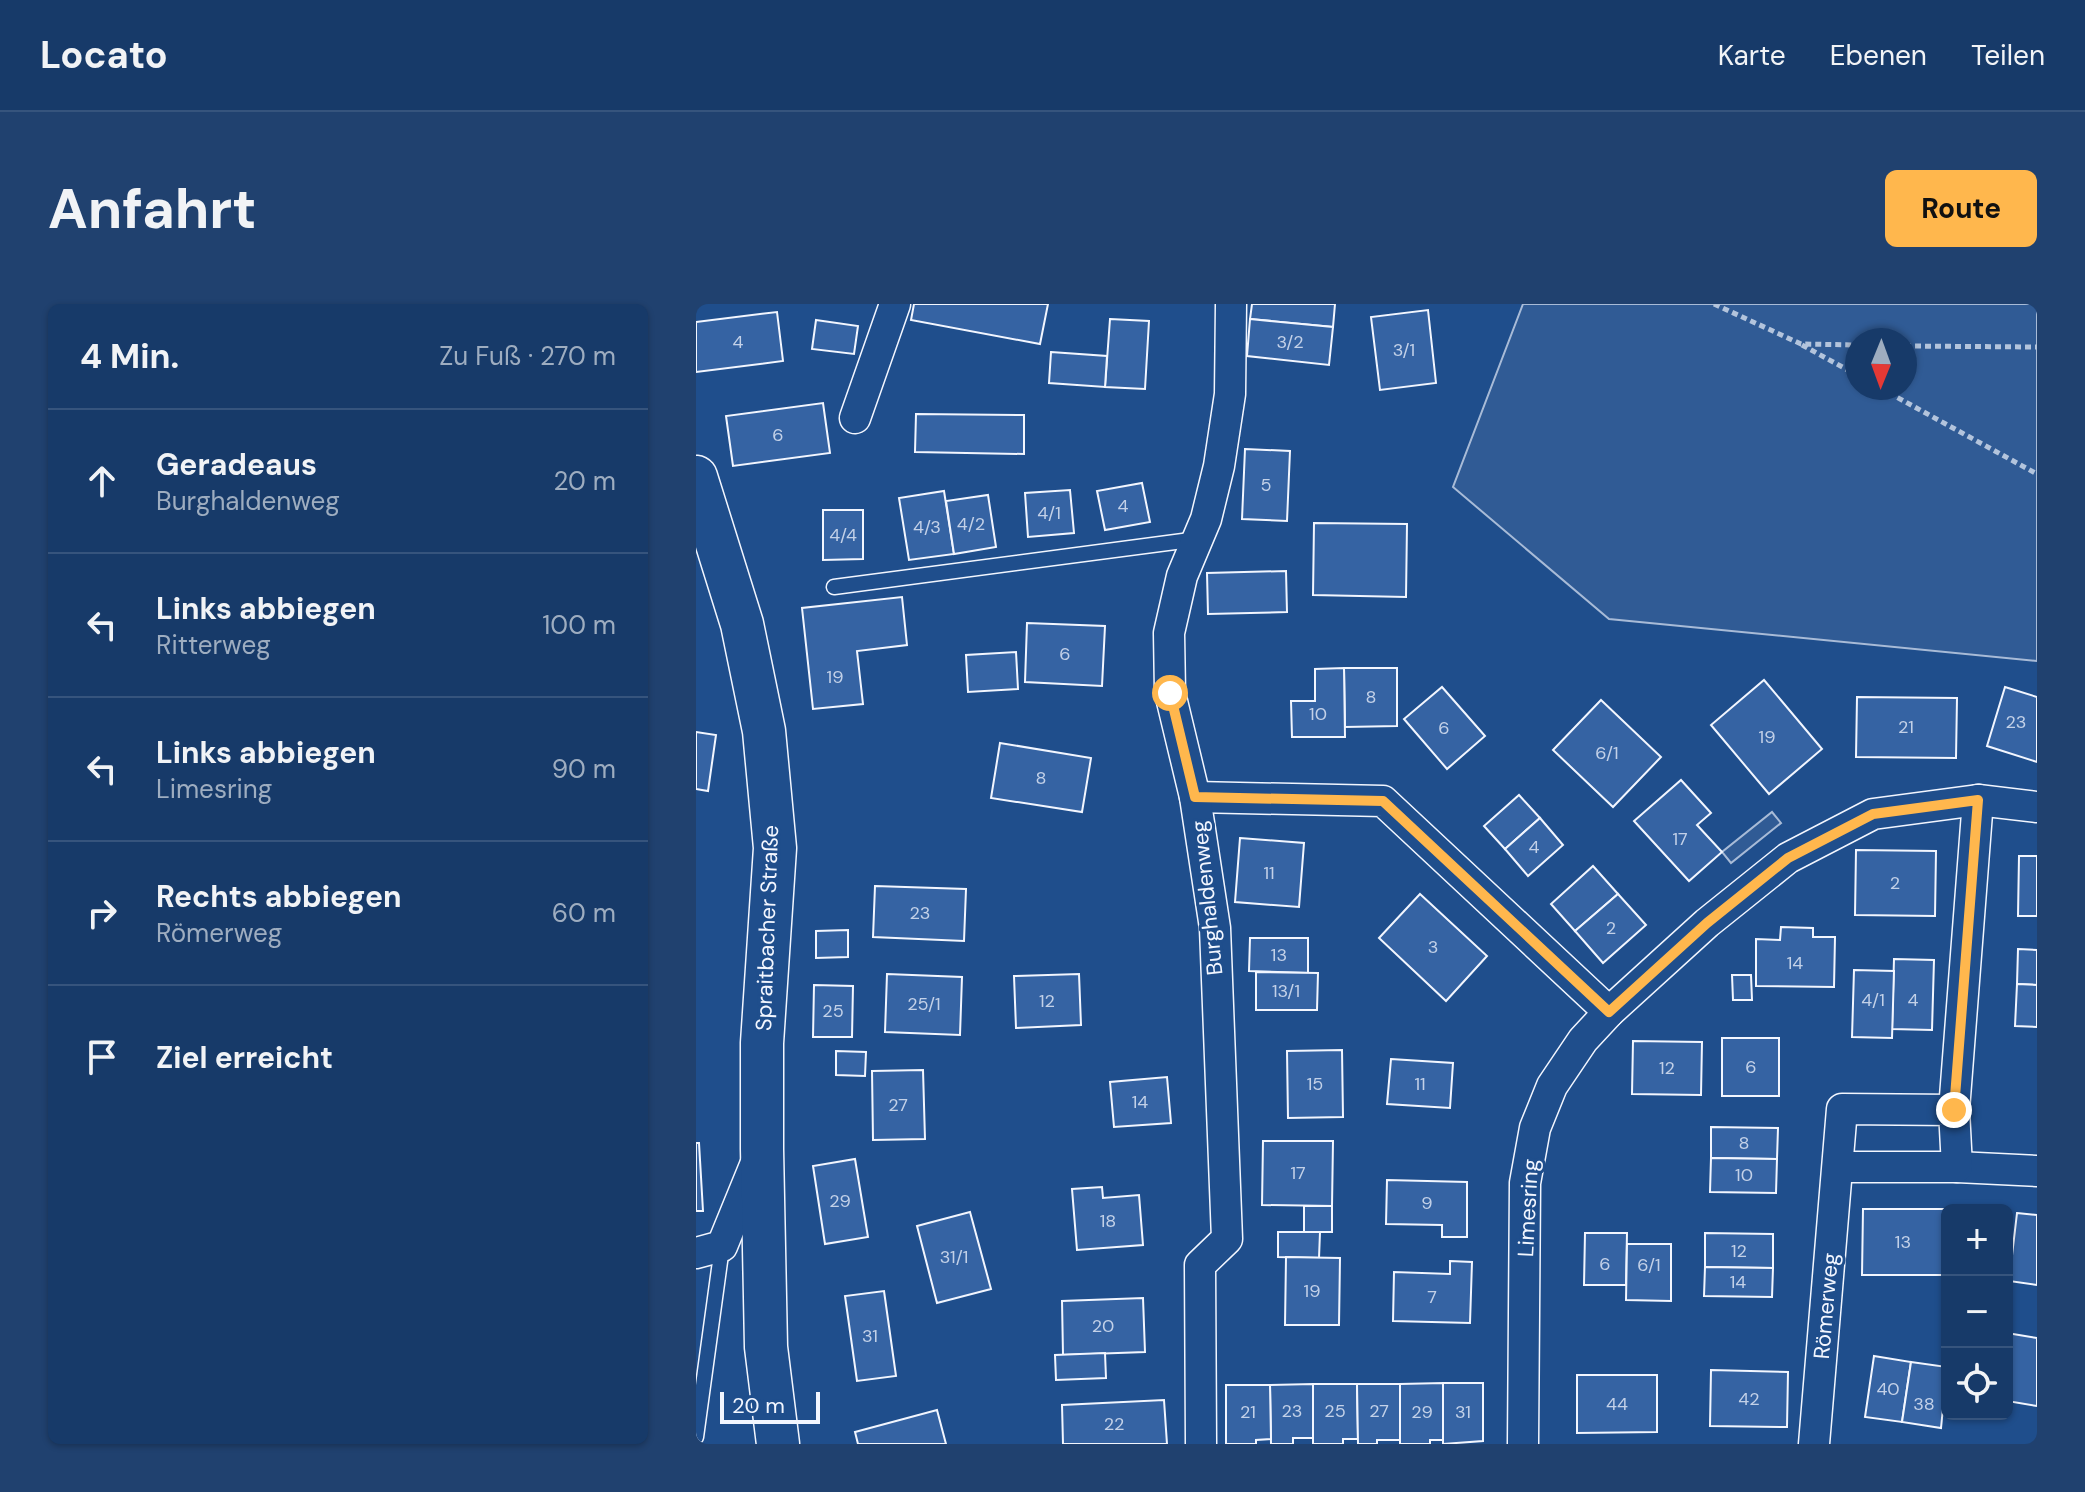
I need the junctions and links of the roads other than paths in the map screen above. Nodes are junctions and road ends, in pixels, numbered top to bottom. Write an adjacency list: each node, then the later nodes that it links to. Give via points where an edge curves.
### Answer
1 (895, 304): 3 (street)
2 (1231, 304): 5 (street, Burghaldenweg, via 1230,394 1219,466)
3 (855, 418)
4 (696, 477): 12 (street, Spraitbacher Straße, via 742,624 764,731 775,848 762,1043)
5 (1199, 538): 6 (lane); 7 (street, Burghaldenweg, via 1182,576 1169,633 1170,693)
6 (834, 587)
7 (1195, 797): 10 (street, via 1383,801); 19 (street, Burghaldenweg, via 1215,928 1227,1239 1200,1265)
8 (1978, 800): 9 (street, Limesring); 10 (street, Limesring, via 1873,814 1788,858); 11 (street)
9 (2037, 807)
10 (1609, 1012): 20 (street, Limesring, via 1552,1086 1535,1128 1525,1183)
11 (1954, 1110): 13 (street, Römerweg, via 1842,1109); 14 (street)
12 (762, 1149): 16 (street, Spraitbacher Straße); 18 (street, Spraitbacher Straße, via 766,1347)
13 (1838, 1167): 14 (street); 21 (street, Römerweg)
14 (1957, 1167): 15 (street)
15 (2037, 1171)
16 (709, 1250): 17 (lane)
17 (696, 1437)
18 (778, 1444)
19 (1201, 1444)
20 (1523, 1444)
21 (1814, 1444)

